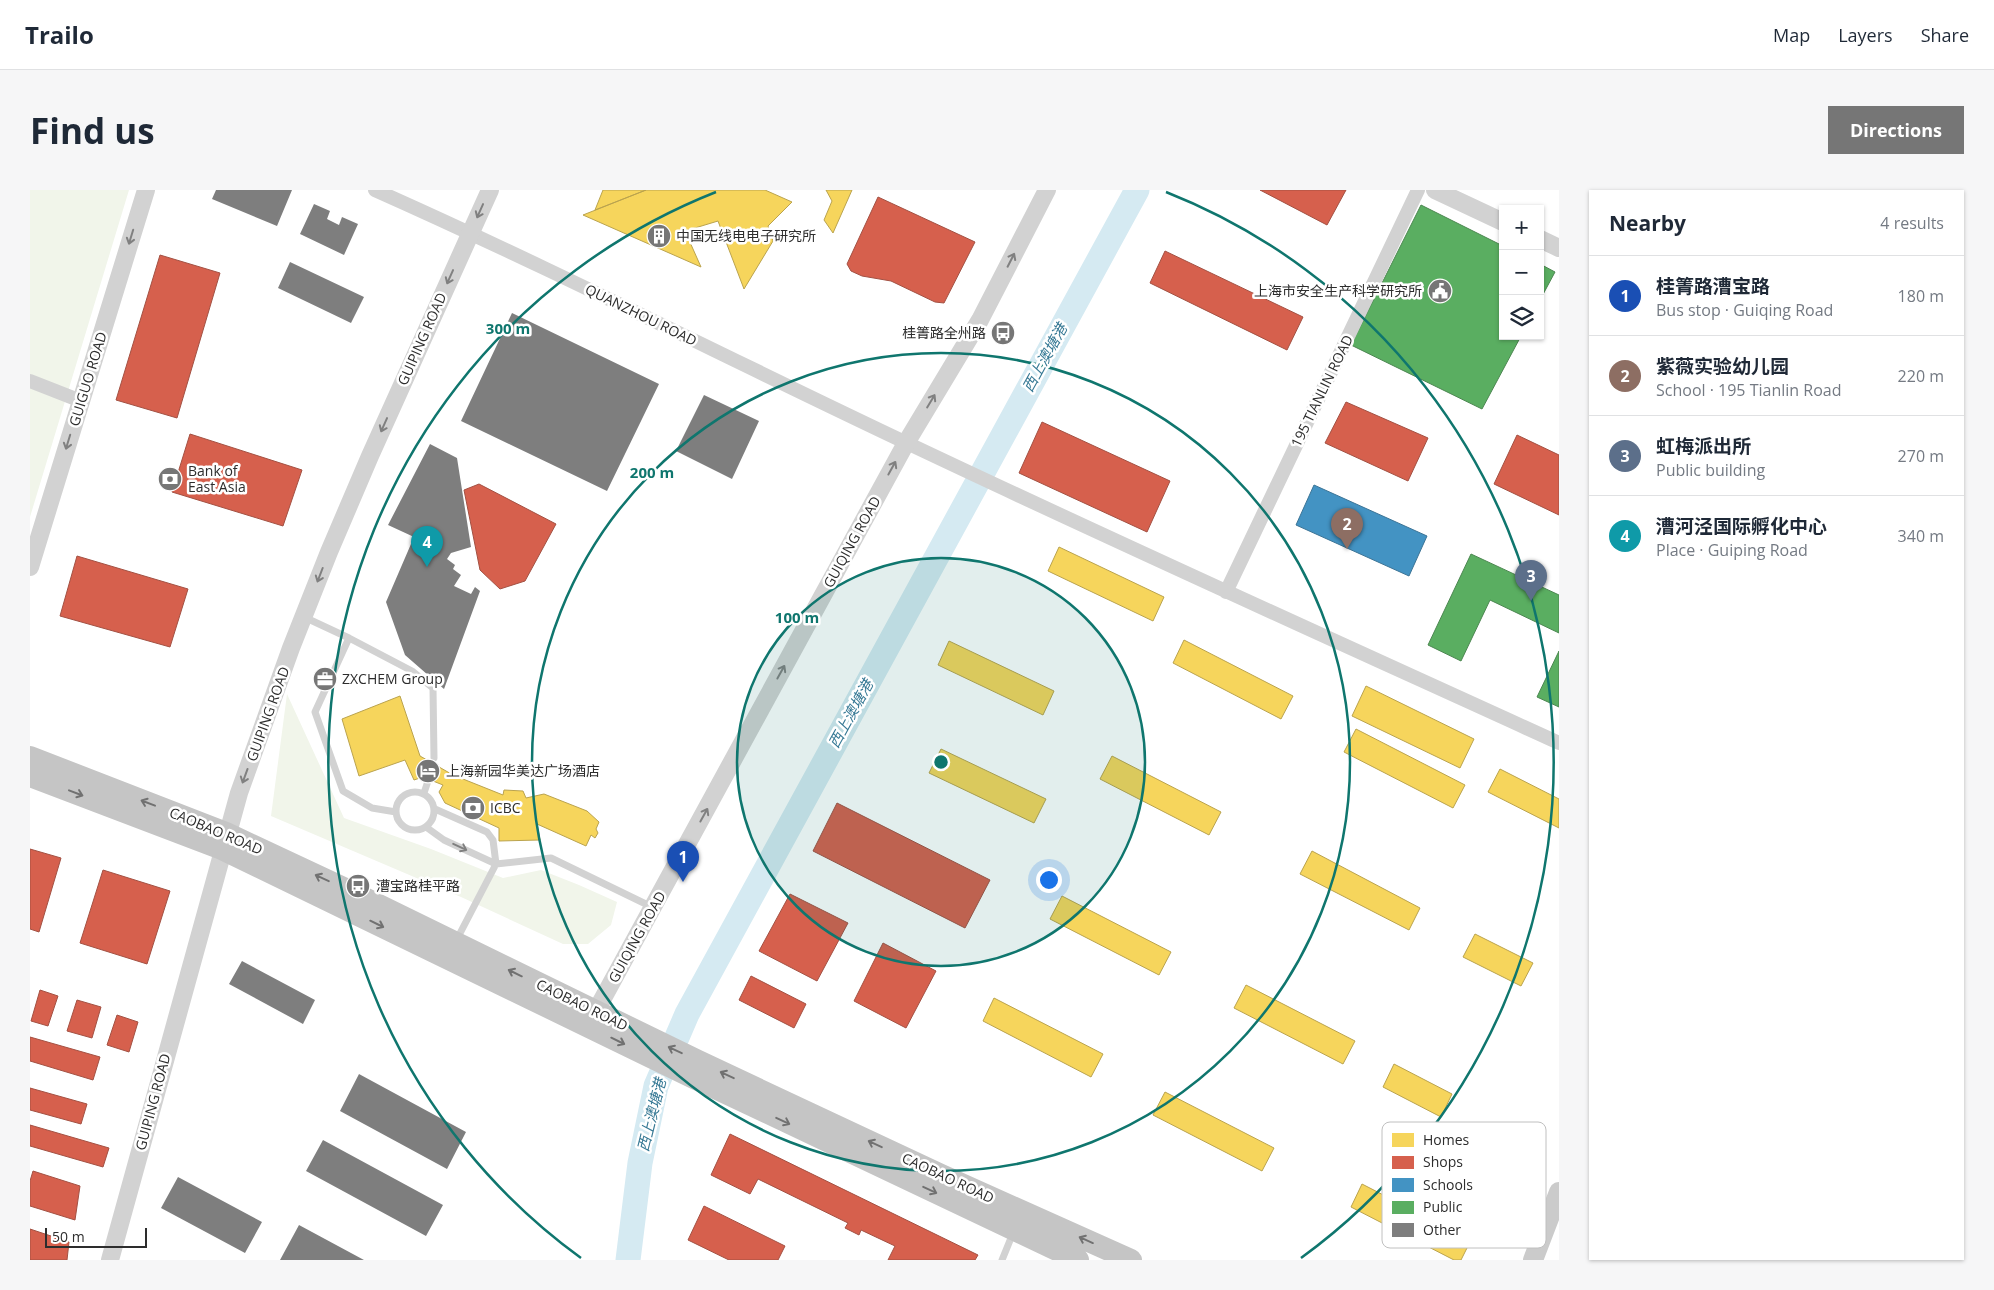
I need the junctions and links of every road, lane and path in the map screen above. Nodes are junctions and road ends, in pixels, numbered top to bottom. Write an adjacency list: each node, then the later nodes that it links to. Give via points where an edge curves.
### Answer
1 (146, 190): 12 (street, GUIGUO ROAD, one-way to 12)
2 (375, 190): 8 (street, QUANZHOU ROAD)
3 (490, 190): 8 (street, GUIPING ROAD, one-way to 8)
4 (1047, 190): 13 (street, GUIQING ROAD, one-way to 4, via 980,320)
5 (1418, 190): 15 (street, 195 TIANLIN ROAD)
6 (1435, 190): 7 (street)
7 (1499, 220)
8 (470, 233): 13 (street, QUANZHOU ROAD); 16 (street, GUIPING ROAD, one-way to 16, via 370,456)
9 (1544, 241): 10 (street)
10 (1559, 248)
11 (30, 381): 12 (street)
12 (81, 401): 14 (street, GUIGUO ROAD, one-way to 14)
13 (906, 443): 15 (street, QUANZHOU ROAD); 29 (street, GUIQING ROAD, one-way to 13)
14 (30, 567)
15 (1226, 592): 18 (street, QUANZHOU ROAD)
16 (303, 617): 17 (lane); 27 (street, GUIPING ROAD, one-way to 27)
17 (349, 638): 20 (lane, via 412,671 433,688); 25 (lane, via 315,712 343,791 372,808)
18 (1559, 743)
19 (30, 757): 27 (main road, CAOBAO ROAD, one-way to 19)
20 (434, 758)
21 (30, 776): 27 (main road, CAOBAO ROAD, one-way to 27)
22 (427, 784): 23 (lane)
23 (424, 793): 24 (lane); 25 (lane, via 414,791 404,795)
24 (435, 809): 26 (lane, via 433,819); 28 (lane, via 486,832 493,840)
25 (396, 812): 26 (lane, via 399,822 407,828 417,830)
26 (426, 827): 28 (lane, one-way to 28, via 444,840)
27 (224, 841): 30 (main road, CAOBAO ROAD, one-way to 27, via 354,893); 31 (main road, CAOBAO ROAD, one-way to 31); 37 (street, GUIPING ROAD)
28 (496, 864): 29 (lane, via 551,858); 30 (lane)
29 (652, 907): 31 (street, GUIQING ROAD)
30 (455, 944): 31 (main road, CAOBAO ROAD, one-way to 30)
31 (592, 1019): 32 (main road, CAOBAO ROAD)
32 (695, 1069): 35 (main road, CAOBAO ROAD, one-way to 35); 40 (main road, CAOBAO ROAD, one-way to 32)
33 (1559, 1192): 34 (main road)
34 (1546, 1225)
35 (1014, 1230): 38 (lane); 39 (main road, CAOBAO ROAD)
36 (1537, 1248): 41 (main road)
37 (110, 1260)
38 (1002, 1260)
39 (1078, 1260)
40 (1131, 1260)
41 (1532, 1260)

